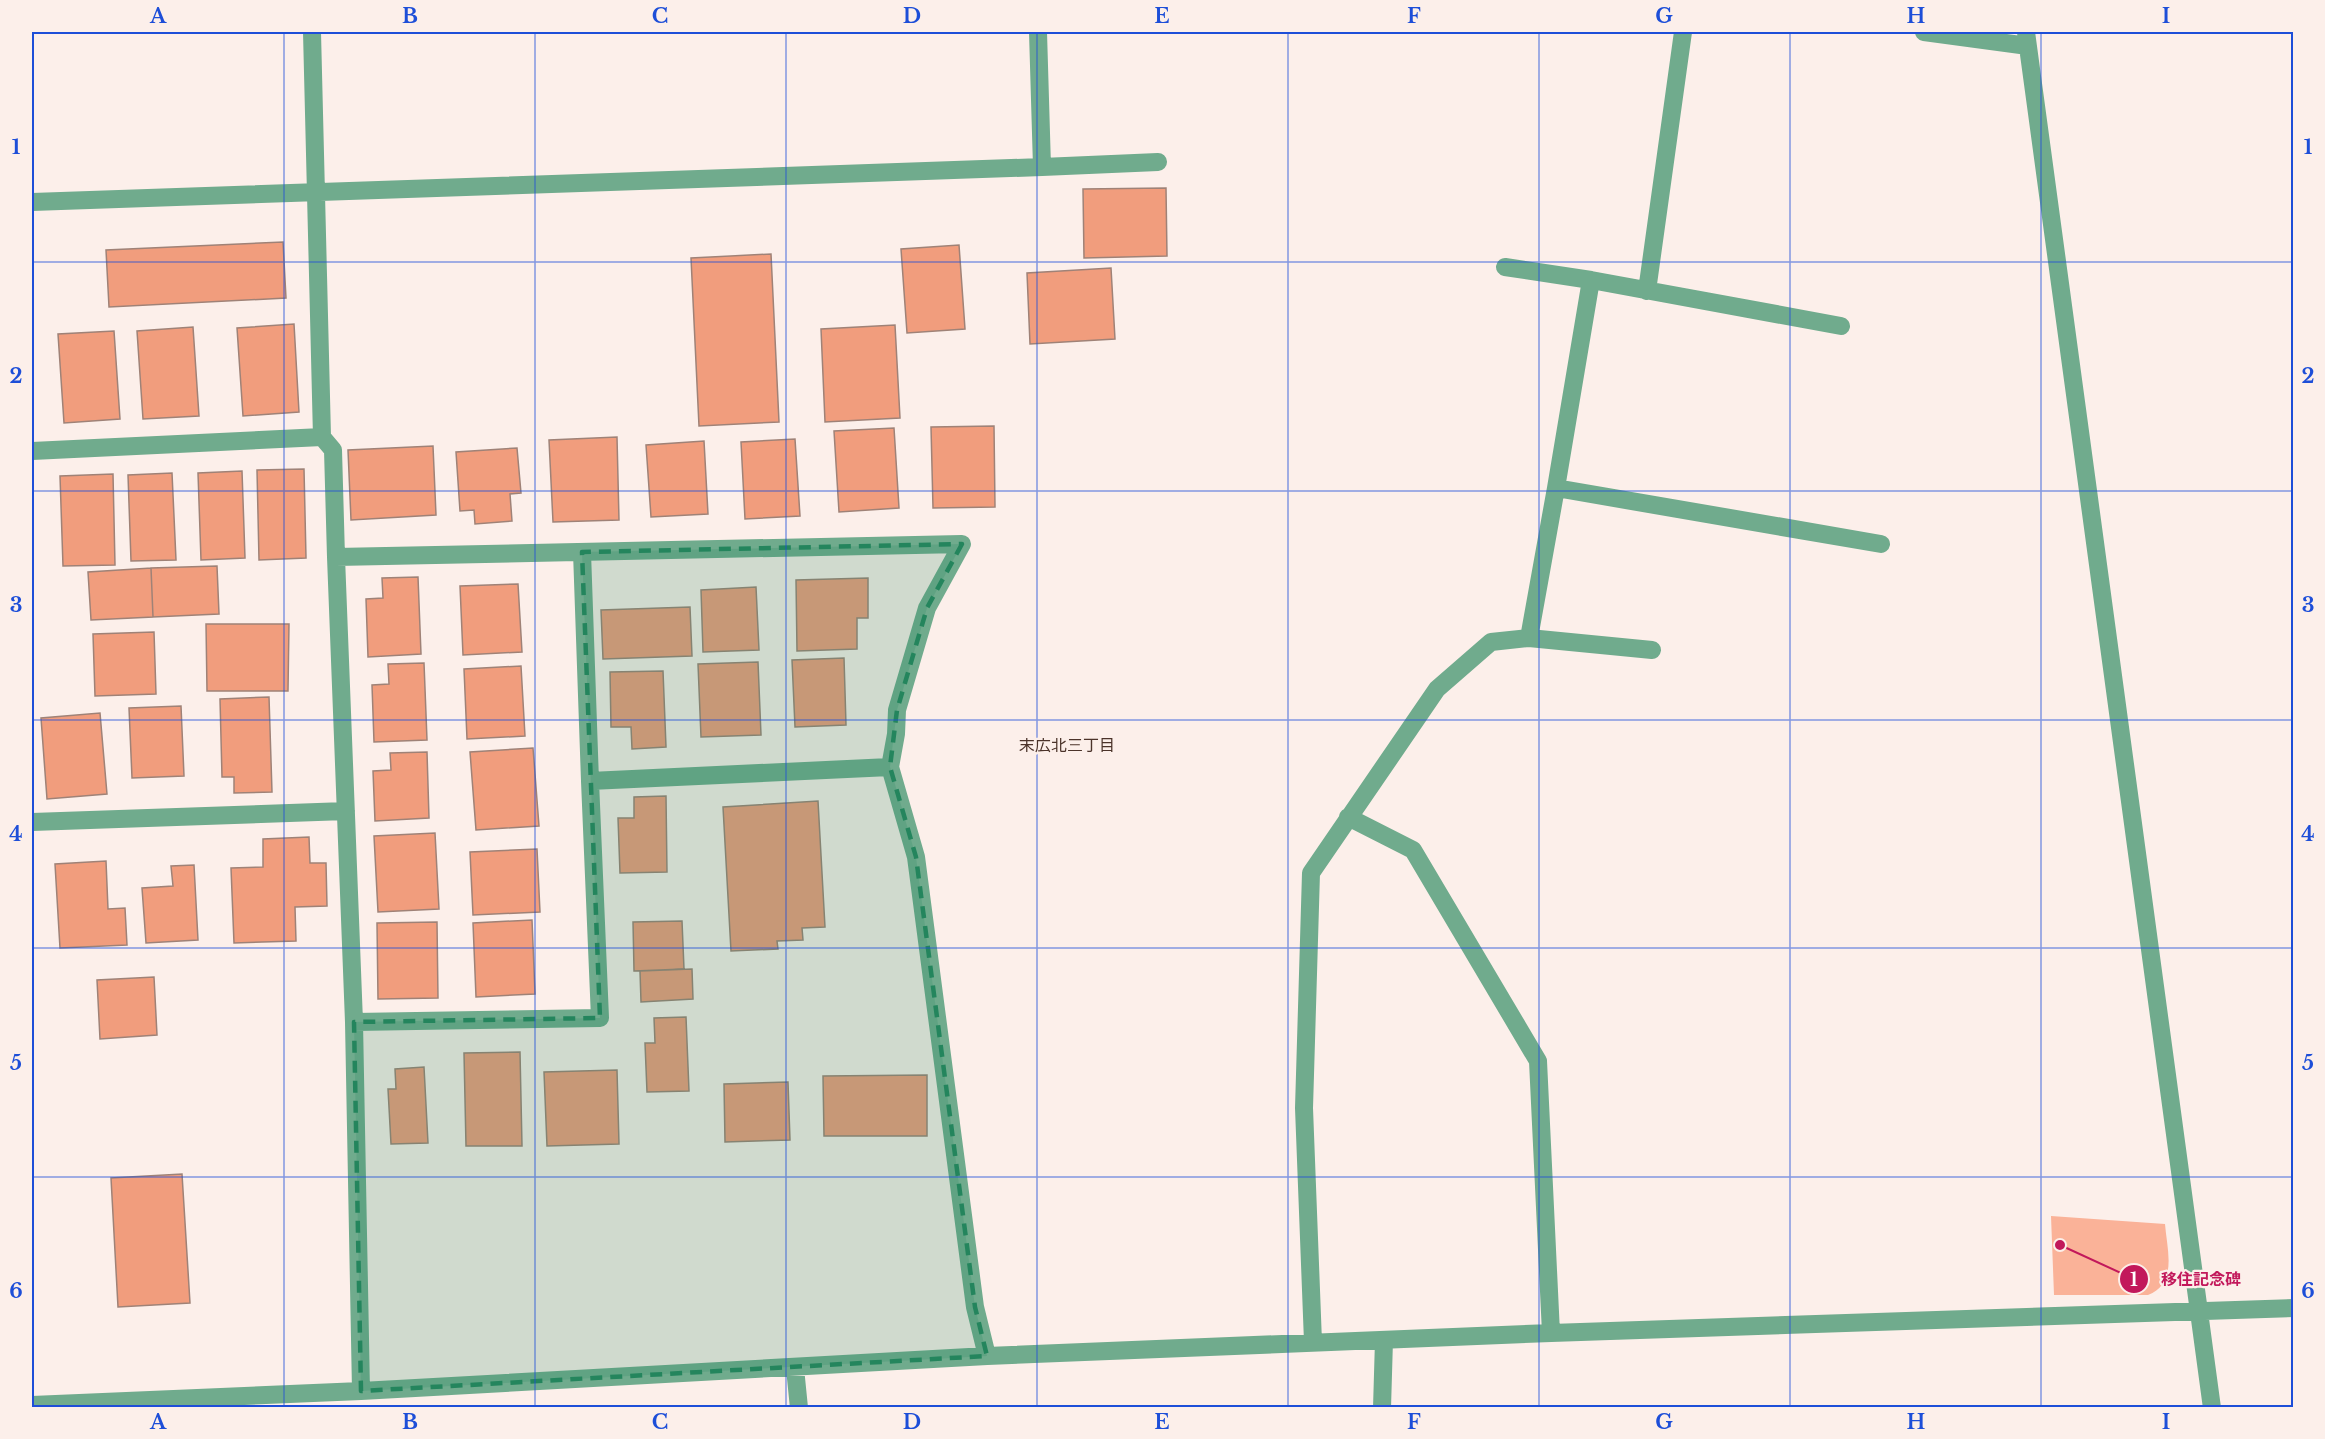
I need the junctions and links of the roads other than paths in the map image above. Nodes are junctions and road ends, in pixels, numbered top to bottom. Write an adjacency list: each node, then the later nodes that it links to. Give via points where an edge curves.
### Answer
1 (312, 32): 8 (street)
2 (1038, 32): 7 (street)
3 (1683, 32): 12 (street)
4 (1924, 32): 5 (street)
5 (2027, 39): 29 (street)
6 (1158, 162): 7 (street)
7 (1042, 167): 8 (street)
8 (315, 192): 9 (street); 14 (street)
9 (32, 202)
10 (1505, 267): 11 (street)
11 (1592, 280): 12 (street); 16 (street)
12 (1647, 291): 13 (street)
13 (1841, 326)
14 (322, 437): 15 (street); 19 (street, via 333,450)
15 (32, 451)
16 (1556, 488): 17 (street); 20 (street)
17 (1881, 544)
18 (582, 552): 19 (street); 22 (street, via 962,544 927,608 897,710); 23 (street)
19 (336, 557): 24 (street)
20 (1529, 638): 21 (street); 25 (street, via 1491,642 1437,689)
21 (1652, 650)
22 (890, 767): 23 (street); 33 (street, via 916,857 975,1307)
23 (590, 781): 27 (street, via 600,1018)
24 (346, 811): 26 (street); 27 (street)
25 (1348, 817): 30 (street, via 1413,850 1538,1061); 32 (street, via 1311,873 1304,1108)
26 (32, 822)
27 (354, 1022): 35 (street)
28 (2294, 1308): 29 (street)
29 (2199, 1312): 30 (street); 39 (street)
30 (1551, 1333): 31 (street)
31 (1384, 1340): 32 (street); 38 (street)
32 (1313, 1342): 33 (street)
33 (987, 1356): 34 (street)
34 (795, 1368): 35 (street); 37 (street)
35 (361, 1391): 36 (street)
36 (32, 1405)
37 (798, 1407)
38 (1382, 1407)
39 (2212, 1407)

